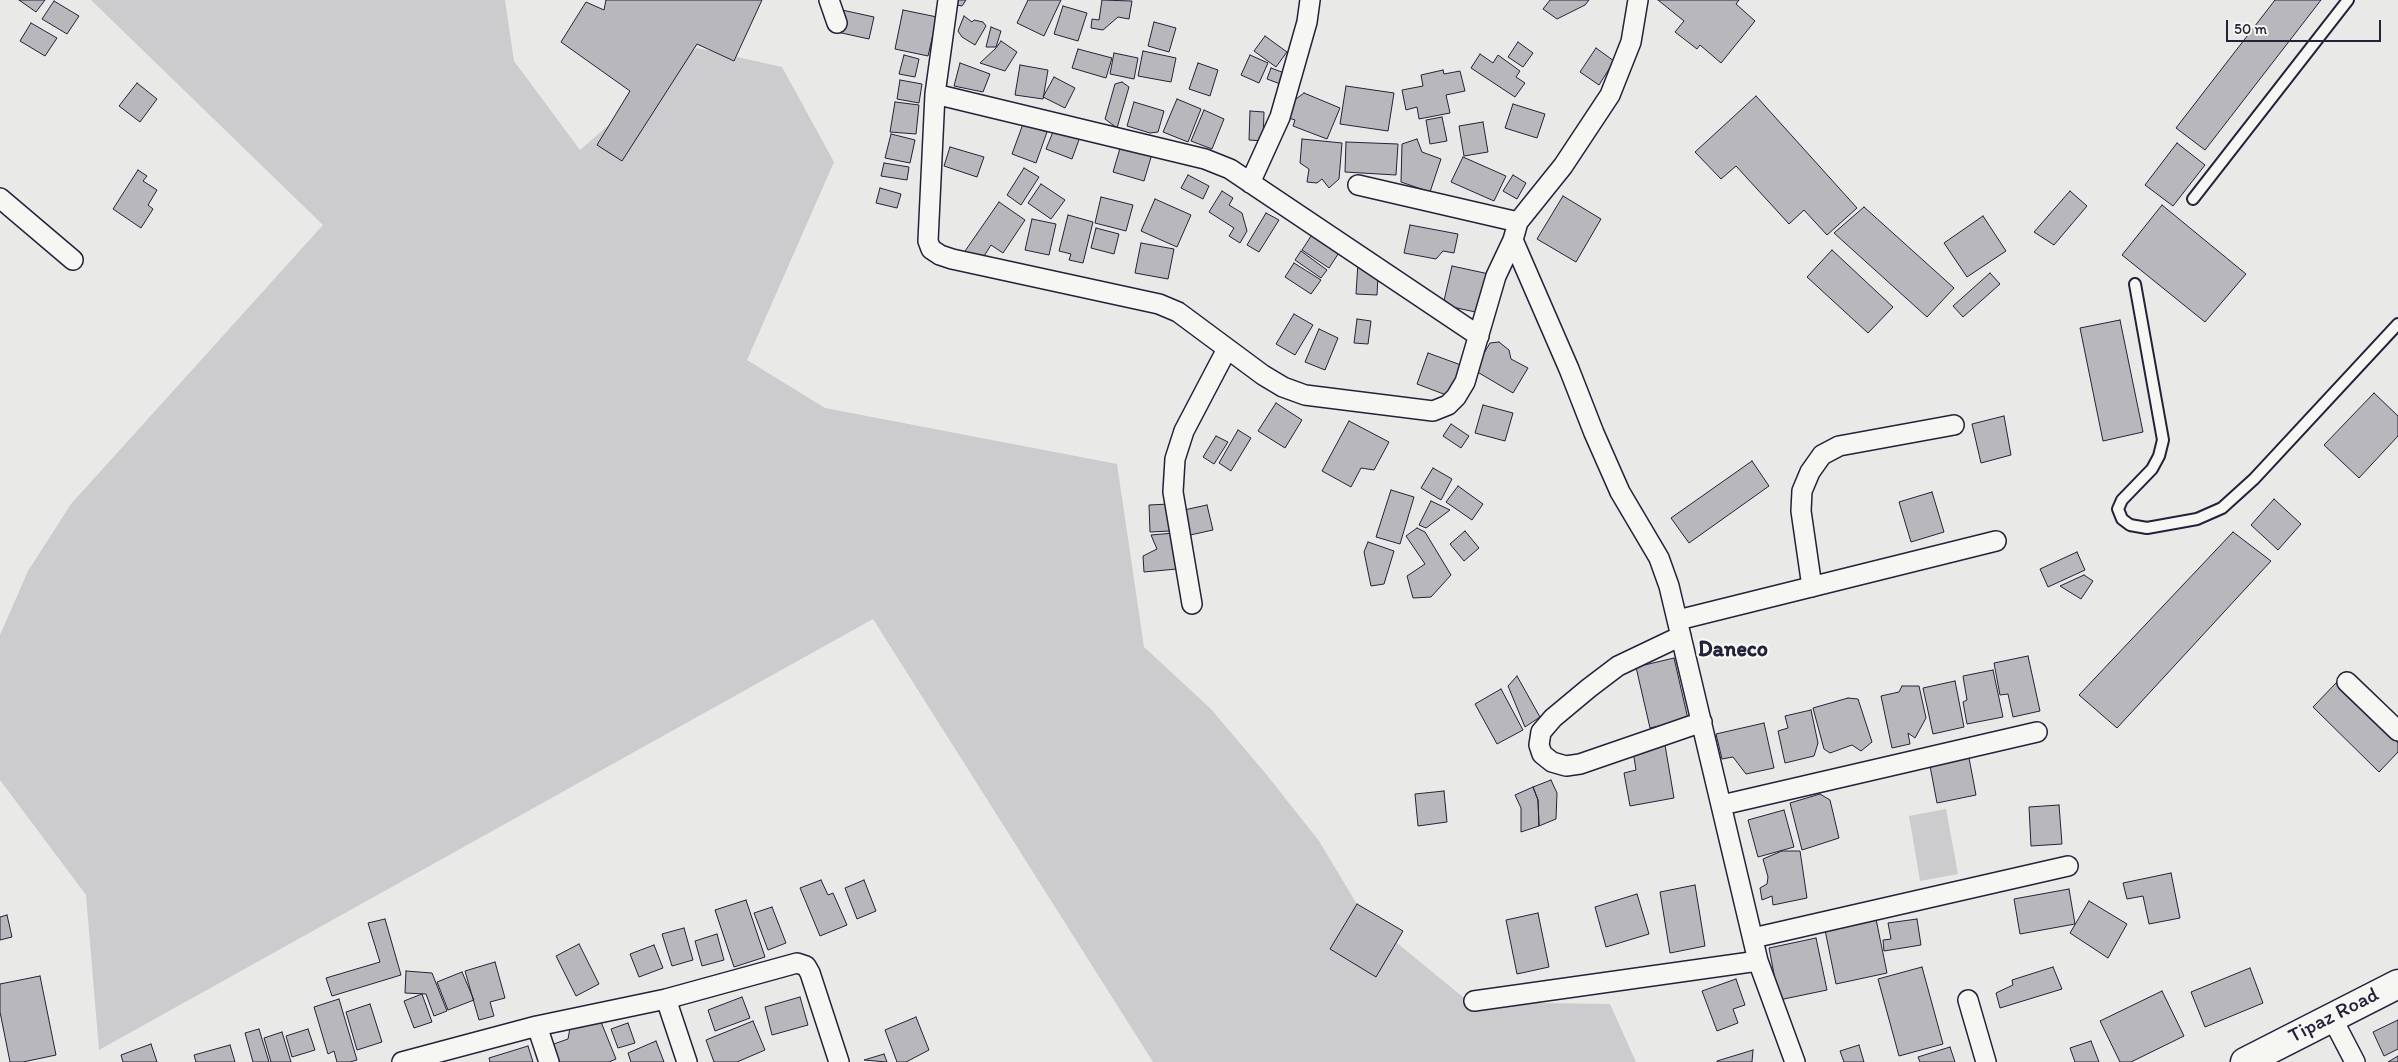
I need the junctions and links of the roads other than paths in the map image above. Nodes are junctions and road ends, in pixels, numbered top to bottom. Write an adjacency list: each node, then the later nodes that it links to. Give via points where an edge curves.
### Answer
1 (829, 0): 6 (street)
2 (948, 0): 7 (street)
3 (1310, 0): 8 (street, via 1308,22 1280,117)
4 (1638, 0): 12 (street, via 1631,42 1610,95)
5 (2348, 0): 11 (lane)
6 (837, 23)
7 (934, 94): 8 (street, via 1205,159); 17 (street, via 928,241 931,249 952,259 1159,304 1178,312)
8 (1250, 182): 16 (street)
9 (1358, 185): 12 (street)
10 (0, 198): 13 (street)
11 (2193, 199)
12 (1515, 231): 16 (street, via 1496,276); 22 (street, via 1594,433 1620,492 1658,558 1670,586)
13 (73, 260)
14 (2135, 284): 15 (lane, via 2163,440 2152,469 2122,500 2118,509 2122,519 2130,525 2147,528 2197,519 2222,508 2254,479)
15 (2398, 324)
16 (1479, 336): 17 (street, via 1465,382 1456,397 1448,405 1433,411 1305,395 1283,387)
17 (1227, 349): 21 (street, via 1184,431 1175,459 1173,492)
18 (1954, 425): 20 (street, via 1839,446 1822,455 1802,491 1801,511)
19 (1996, 541): 20 (street)
20 (1812, 587): 22 (street)
21 (1192, 604)
22 (1679, 628): 24 (street); 24 (street, via 1588,688 1553,718 1541,732 1539,745 1542,754 1552,762 1566,766)
23 (2347, 682): 25 (street)
24 (1702, 722): 27 (street)
25 (2398, 731)
26 (2037, 732): 27 (street)
27 (1722, 804): 29 (street)
28 (2068, 866): 29 (street)
29 (1753, 938): 30 (street)
30 (1758, 961): 34 (street); 41 (street)
31 (2398, 984): 35 (street, Tipaz Road)
32 (666, 999): 36 (street); 39 (street); 40 (street, via 787,965 797,963 806,966)
33 (1968, 1000): 42 (street)
34 (1474, 1001)
35 (2331, 1016): 43 (street, Tipaz Road); 44 (street)
36 (537, 1026): 37 (street); 38 (street)
37 (402, 1062)
38 (549, 1062)
39 (687, 1062)
40 (839, 1062)
41 (1795, 1062)
42 (1986, 1062)
43 (2245, 1062)
44 (2355, 1062)

